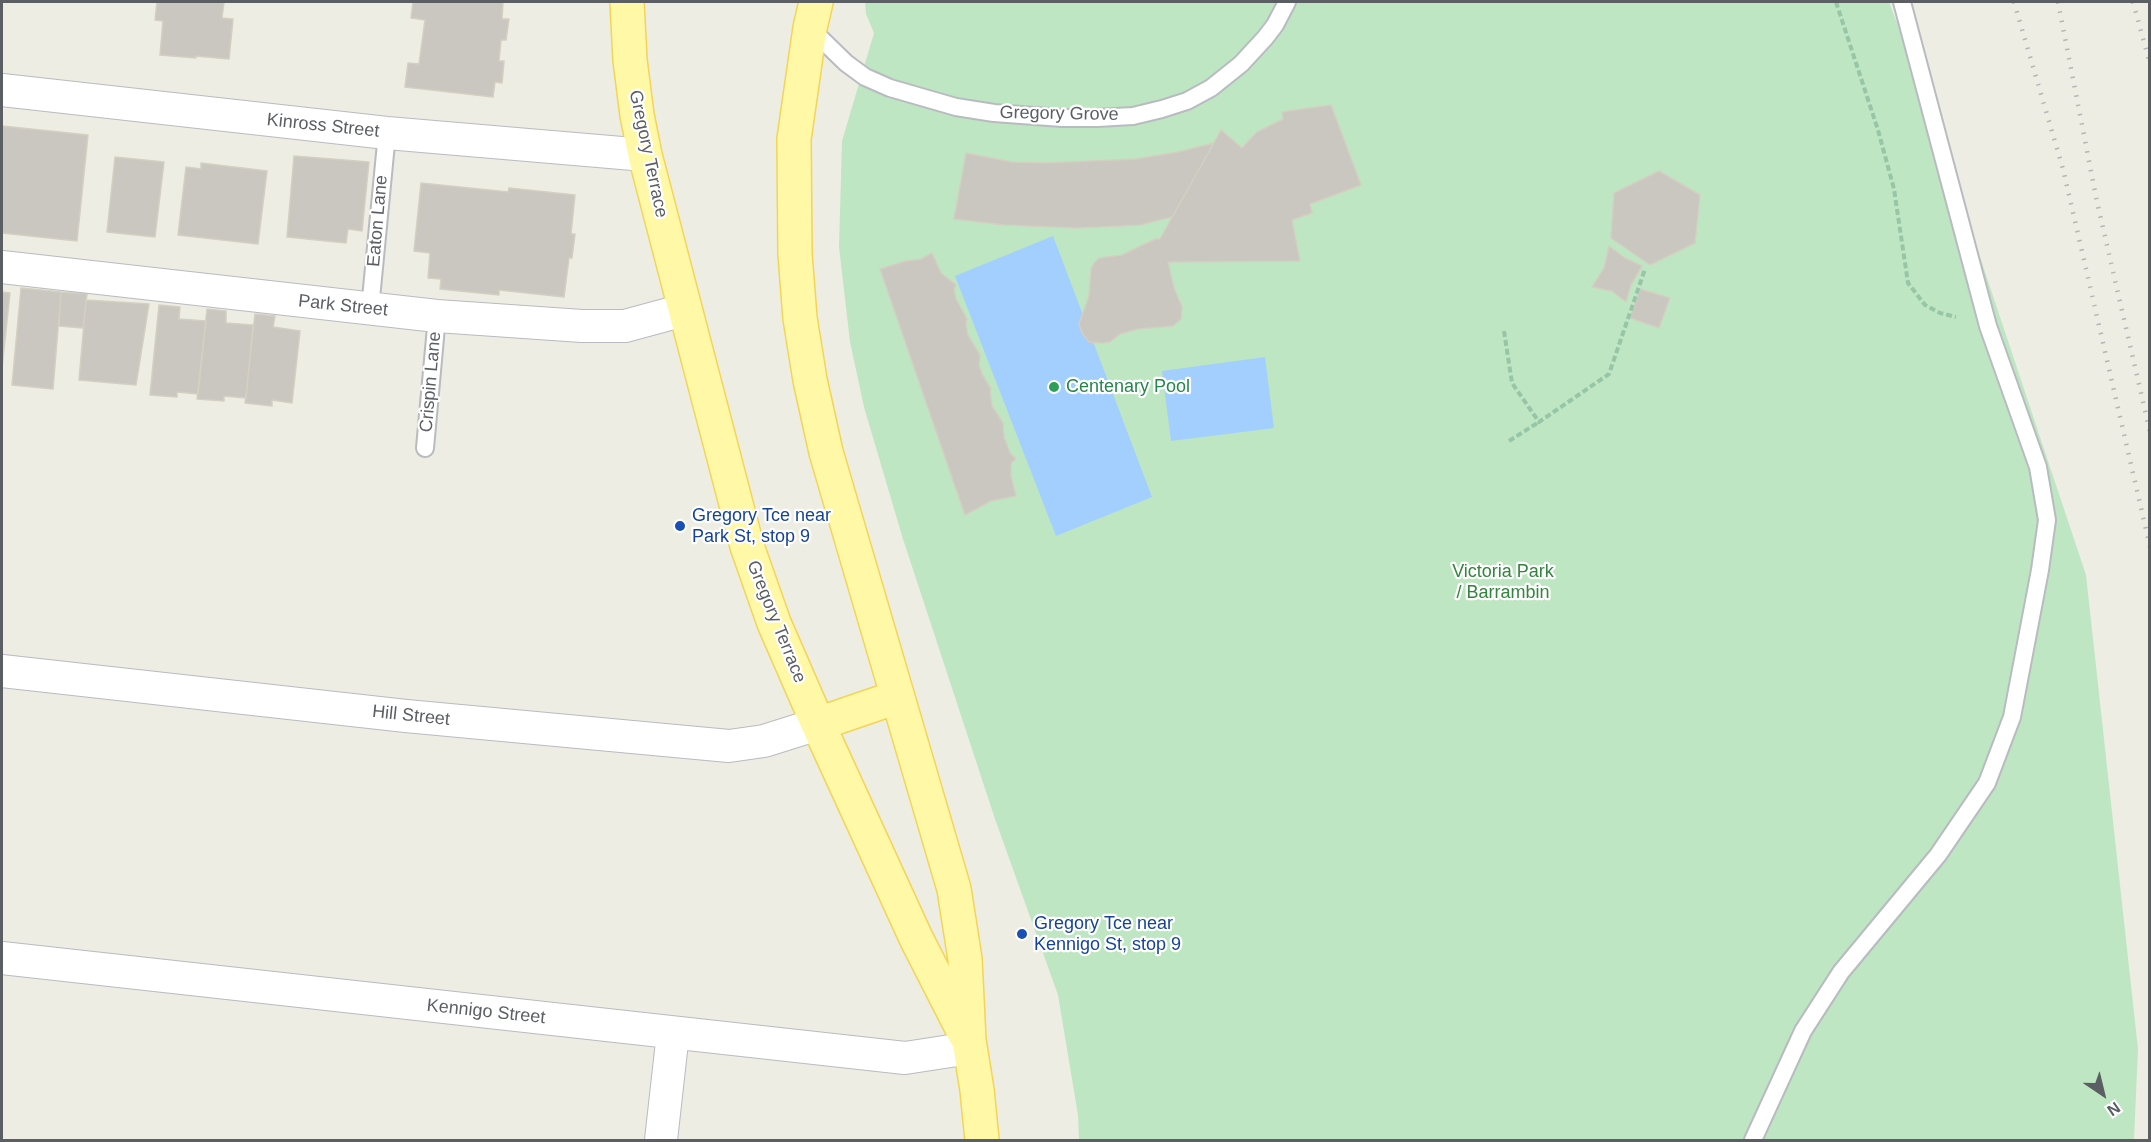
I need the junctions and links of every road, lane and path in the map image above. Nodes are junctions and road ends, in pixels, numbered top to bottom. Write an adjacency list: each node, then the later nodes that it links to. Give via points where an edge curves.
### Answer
1 (627, 2): 8 (main road, Gregory Terrace, via 630,60)
2 (1287, 2): 5 (lane, Gregory Grove, via 1265,38 1211,88 1162,109 1097,118 994,113 891,88 846,63)
3 (1836, 2): 14 (path, via 1894,189 1908,283 1925,305)
4 (1902, 2): 14 (lane)
5 (813, 15): 20 (main road, Gregory Terrace, via 794,139 800,318 826,452)
6 (2, 90): 7 (street, Kinross Street)
7 (387, 133): 8 (street, Kinross Street); 11 (lane, Eaton Lane)
8 (645, 155): 12 (main road, Gregory Terrace)
9 (2, 267): 11 (street, Park Street)
10 (1645, 270): 16 (path, via 1609,374)
11 (370, 309): 13 (street, Park Street)
12 (684, 309): 13 (street, Park Street, via 617,327); 21 (main road, Gregory Terrace, via 747,546 774,623)
13 (436, 316): 18 (lane, Crispin Lane)
14 (1988, 326): 27 (lane, via 2038,467 2046,520 2012,717 1987,783 1938,855 1841,972 1803,1031)
15 (1504, 331): 16 (path, via 1512,383)
16 (1539, 422): 17 (path)
17 (1509, 441)
18 (425, 448)
19 (2, 671): 21 (street, Hill Street, via 394,715 729,746 764,741)
20 (897, 698): 21 (main road); 24 (main road, Gregory Terrace, via 954,889 965,959)
21 (818, 724): 24 (main road, Gregory Terrace, via 916,938)
22 (2, 958): 23 (street, Kennigo Street)
23 (673, 1033): 24 (street, Kennigo Street, via 910,1058); 25 (street)
24 (970, 1044): 26 (main road, Gregory Terrace)
25 (661, 1140)
26 (982, 1140)
27 (1753, 1140)

